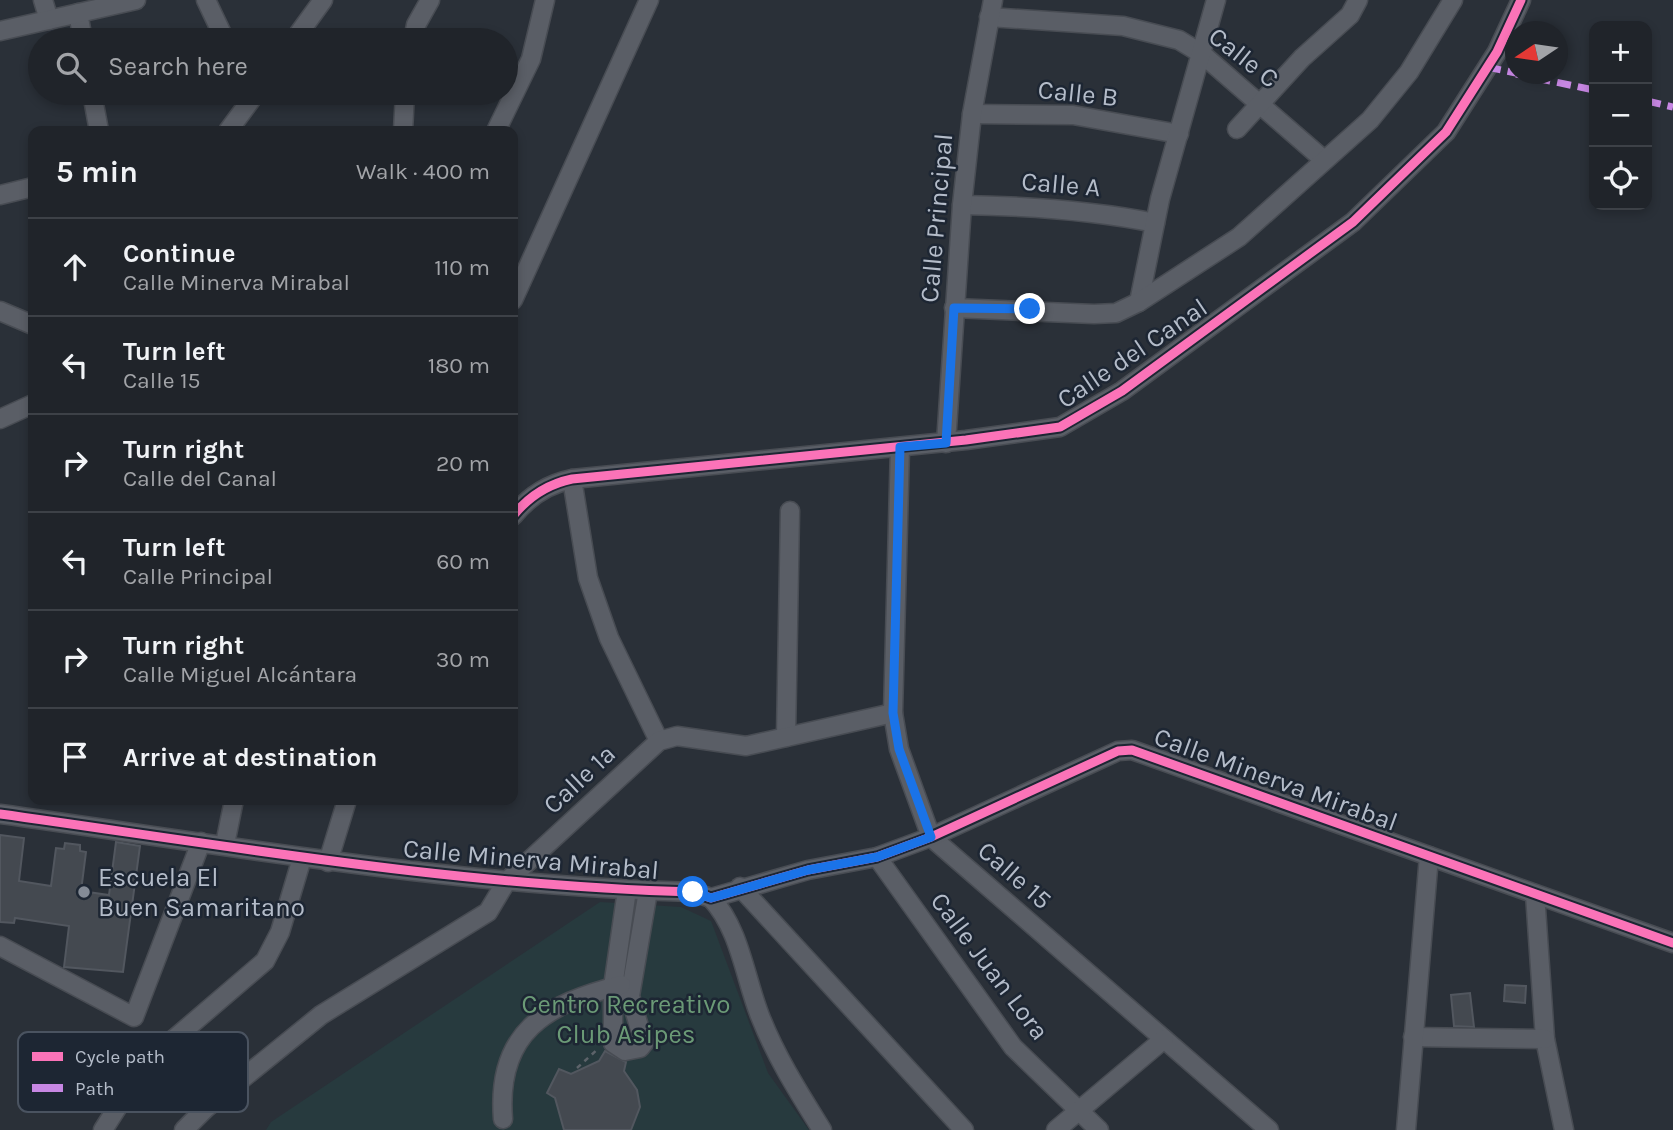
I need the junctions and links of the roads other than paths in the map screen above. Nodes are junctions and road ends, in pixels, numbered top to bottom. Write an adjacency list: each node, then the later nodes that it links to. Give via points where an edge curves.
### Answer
1 (43, 0): 14 (street)
2 (136, 0): 13 (street)
3 (206, 0): 16 (street)
4 (323, 0): 17 (street)
5 (430, 0): 18 (street)
6 (545, 0): 21 (street, via 531,59)
7 (649, 0): 39 (street)
8 (1216, 0): 20 (street)
9 (1358, 0): 22 (street, via 1350,15)
10 (1521, 0): 46 (street, Calle del Canal, via 1497,52 1446,132 1353,222 1122,391 1060,427)
11 (1449, 1): 34 (street, via 1409,72 1370,120)
12 (991, 9): 20 (street, Calle C, via 1123,26 1179,40); 27 (street, Calle Principal)
13 (78, 13): 14 (street); 15 (street)
14 (49, 20): 19 (street)
15 (81, 28)
16 (219, 28)
17 (303, 28)
18 (415, 28)
19 (0, 31)
20 (1202, 54): 22 (street, Calle C); 33 (street)
21 (518, 86)
22 (1261, 103): 32 (street); 34 (street, Calle C)
23 (94, 105): 28 (street)
24 (245, 105): 29 (street)
25 (404, 105): 30 (street)
26 (509, 105): 31 (street)
27 (972, 114): 33 (street, Calle B, via 1073,115); 37 (street, Calle Principal)
28 (98, 126)
29 (231, 126)
30 (403, 126)
31 (498, 126)
32 (1237, 129)
33 (1179, 134): 38 (street)
34 (1324, 160): 40 (street, via 1239,237)
35 (28, 188): 36 (street)
36 (0, 195)
37 (961, 205): 38 (street, Calle A, via 1097,213); 41 (street, Calle Principal)
38 (1155, 223): 40 (street)
39 (518, 289)
40 (1139, 302): 41 (street, via 1116,313 1094,314)
41 (954, 308): 46 (street, Calle Principal)
42 (0, 311): 43 (street)
43 (28, 323)
44 (28, 406): 45 (street)
45 (0, 419)
46 (946, 443): 47 (street, Calle del Canal)
47 (900, 447): 48 (street, Calle del Canal); 51 (street, Calle 15)
48 (572, 479): 49 (street, Calle del Canal, via 552,483); 53 (street, via 588,578 609,638)
49 (518, 509)
50 (790, 511): 52 (street)
51 (893, 713): 52 (street); 57 (street, Calle 15, via 899,749)
52 (786, 737): 53 (street, via 746,746 677,736)
53 (659, 741): 64 (street, Calle 1ª)
54 (233, 805): 59 (street)
55 (345, 805): 63 (street)
56 (0, 814): 58 (street, Calle Minerva Mirabal)
57 (931, 837): 60 (street, Calle Minerva Mirabal, via 1118,751 1132,750); 61 (street, Calle Minerva Mirabal); 75 (street, Calle 15)
58 (201, 842): 59 (street, Calle Minerva Mirabal); 71 (street, via 134,1017)
59 (225, 845): 62 (street, Calle Minerva Mirabal)
60 (1429, 856): 68 (street, Calle Minerva Mirabal); 74 (street)
61 (877, 857): 65 (street, Calle Minerva Mirabal); 78 (street, Calle Juan Lora, via 1013,1047)
62 (302, 858): 63 (street, Calle Minerva Mirabal); 73 (street, via 280,932 265,961)
63 (328, 862): 64 (street, Calle Minerva Mirabal)
64 (506, 882): 66 (street, Calle Minerva Mirabal); 77 (street, Calle 1ª, via 488,912 321,1015)
65 (740, 887): 69 (street, Calle Minerva Mirabal); 86 (street)
66 (627, 890): 67 (street, Calle Minerva Mirabal); 72 (street)
67 (648, 891): 69 (street, Calle Minerva Mirabal, via 693,892); 72 (street)
68 (1535, 894): 70 (street, Calle Minerva Mirabal); 76 (street)
69 (711, 898): 85 (street, via 724,912 780,1063)
70 (1673, 943)
71 (0, 946)
72 (621, 985): 72 (street, via 612,1037 616,1048 625,1051 645,1043 630,996); 81 (street, via 574,998 542,1015 520,1036 506,1067)
73 (182, 1032)
74 (1413, 1037): 76 (street); 89 (street)
75 (1164, 1039): 78 (street); 82 (street, Calle 15)
76 (1545, 1039): 90 (street)
77 (248, 1074)
78 (1079, 1111): 87 (street); 88 (street, Calle Juan Lora)
79 (114, 1112): 83 (street)
80 (202, 1112): 84 (street, Calle 1ª)
81 (503, 1119)
82 (1264, 1128)
83 (103, 1130)
84 (184, 1130)
85 (822, 1130)
86 (964, 1130)
87 (1056, 1130)
88 (1099, 1130)
89 (1406, 1130)
90 (1563, 1130)

